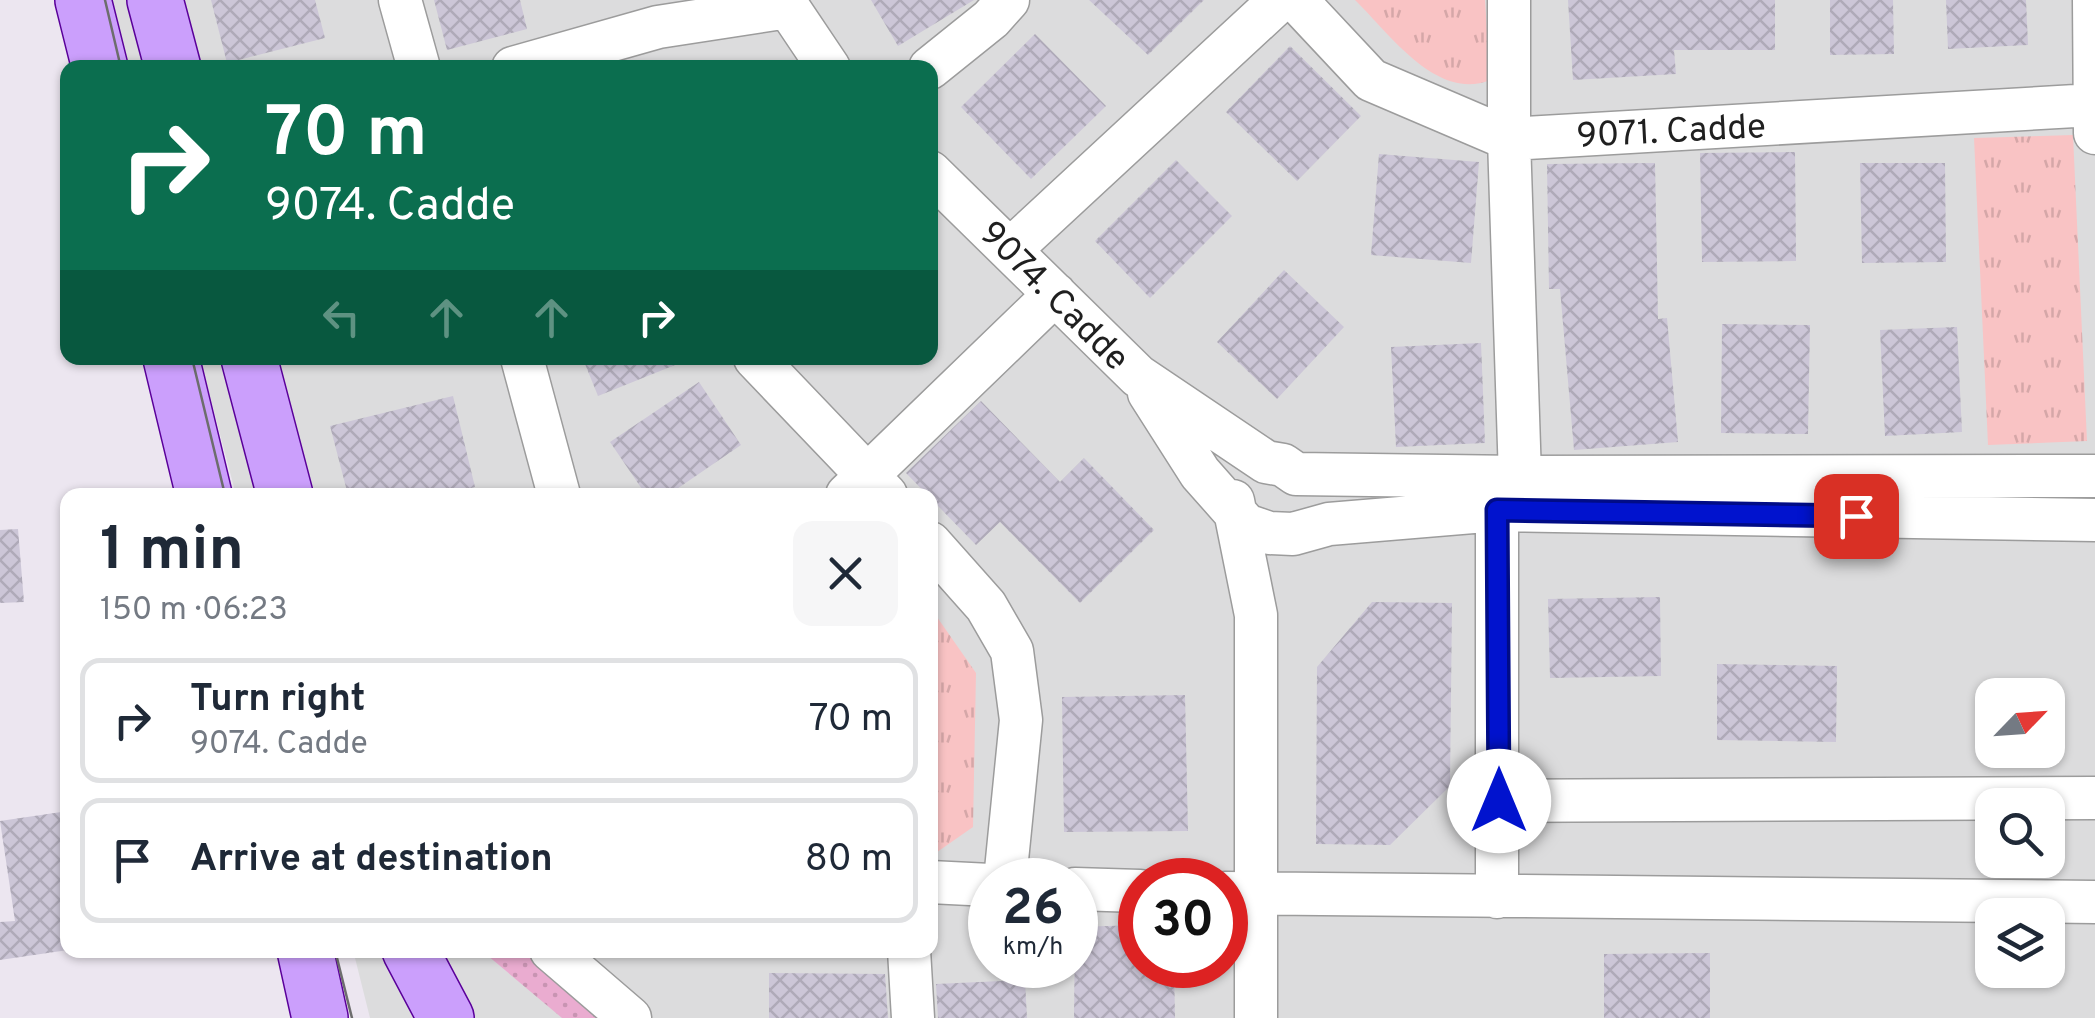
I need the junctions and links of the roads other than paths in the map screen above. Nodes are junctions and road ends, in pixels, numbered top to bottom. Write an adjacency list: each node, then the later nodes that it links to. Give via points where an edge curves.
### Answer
1 (83, 0): 10 (main road)
2 (155, 0): 11 (main road)
3 (400, 0): 12 (street)
4 (1008, 0): 15 (street)
5 (1280, 0): 19 (street)
6 (1296, 0): 17 (street, 9071. Cadde, via 1371,80)
7 (1508, 0): 17 (street)
8 (2094, 0): 16 (street)
9 (788, 3): 13 (street, via 658,27); 14 (street)
10 (98, 60)
11 (171, 60)
12 (417, 60)
13 (541, 60)
14 (824, 60)
15 (938, 62)
16 (2094, 120): 17 (street, 9071. Cadde)
17 (1509, 139): 33 (street)
18 (938, 180): 19 (street, 9074. Cadde)
19 (1010, 250): 20 (street, 9074. Cadde)
20 (1055, 294): 25 (street, 9074. Cadde); 32 (street)
21 (173, 365): 28 (main road)
22 (251, 365): 29 (main road)
23 (524, 365): 30 (street)
24 (760, 365): 31 (street)
25 (1138, 376): 26 (street, 9074. Cadde); 34 (street, 9074. Cadde, via 1200,473)
26 (1280, 468): 33 (street, 9074. Cadde); 34 (street, via 1246,469 1232,494); 36 (street, via 1302,488 1305,505)
27 (2095, 476): 33 (street, 9074. Cadde)
28 (202, 488)
29 (284, 488)
30 (557, 488)
31 (867, 488)
32 (869, 488)
33 (1508, 494): 35 (street, 9074. Cadde); 36 (street, 9074. Cadde); 40 (street)
34 (1234, 511): 36 (street, 9074. Cadde, via 1246,525); 38 (street)
35 (2095, 520)
36 (1293, 534): 38 (street, via 1272,568)
37 (938, 552): 41 (street, via 986,606 1012,651 1021,720)
38 (1256, 616): 42 (street)
39 (2095, 798): 40 (street)
40 (1499, 801): 46 (street)
41 (1008, 858)
42 (1243, 858)
43 (938, 882): 44 (street)
44 (968, 884)
45 (1248, 894): 46 (street)
46 (1497, 897): 47 (street)
47 (2095, 902)
48 (1248, 952): 61 (street)
49 (303, 958): 55 (main road)
50 (305, 958): 56 (main road)
51 (408, 958): 57 (main road)
52 (412, 958): 58 (main road)
53 (559, 958): 59 (street)
54 (909, 958): 60 (street)
55 (305, 1018)
56 (320, 1018)
57 (414, 1018)
58 (446, 1018)
59 (630, 1018)
60 (913, 1018)
61 (1256, 1018)

